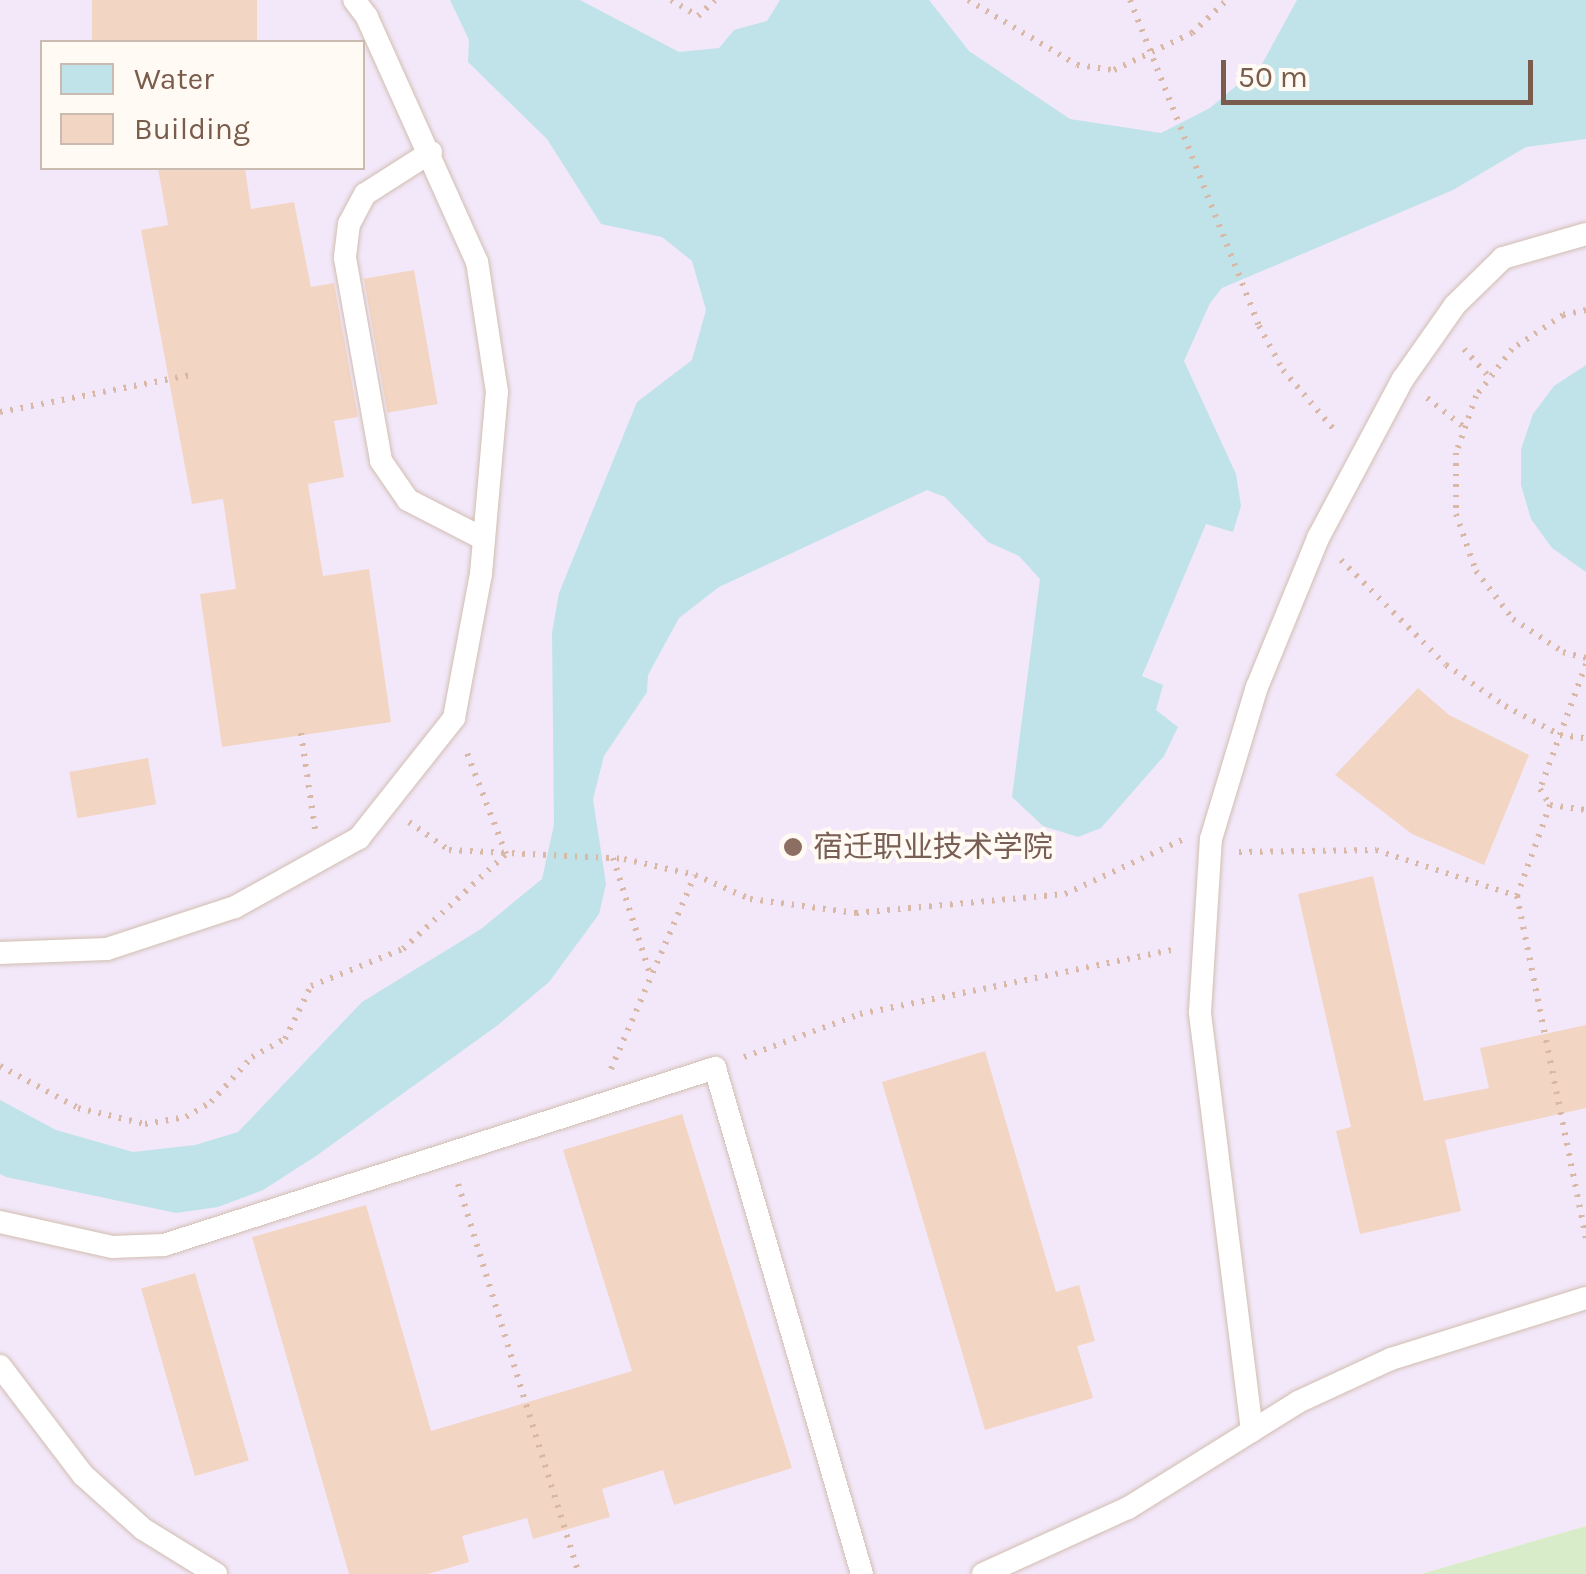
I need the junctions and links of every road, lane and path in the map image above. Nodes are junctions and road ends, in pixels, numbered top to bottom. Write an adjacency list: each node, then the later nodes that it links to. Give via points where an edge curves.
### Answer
1 (354, 0): 8 (lane)
2 (671, 0): 3 (path, via 698,16)
3 (715, 0)
4 (968, 0): 7 (path, via 1077,65 1114,70)
5 (1130, 0): 7 (path)
6 (1228, 0): 7 (path, via 1192,33)
7 (1152, 53): 15 (path, via 1283,370)
8 (431, 152): 17 (lane, via 478,262 497,392); 17 (lane, via 365,194 350,224 345,258 382,461 408,500)
9 (1586, 234): 12 (lane, via 1503,258 1456,304)
10 (1586, 310): 14 (path, via 1563,315 1512,349 1476,396)
11 (190, 375): 13 (path)
12 (1403, 380): 14 (path); 15 (lane)
13 (0, 412)
14 (1465, 428): 18 (path, via 1456,453 1456,514 1476,571 1513,619)
15 (1360, 458): 16 (lane)
16 (1318, 538): 21 (path, via 1446,665); 26 (lane, via 1257,687)
17 (484, 539): 19 (lane)
18 (1586, 661): 21 (path)
19 (454, 718): 23 (lane); 28 (path)
20 (302, 733): 30 (path)
21 (1560, 734): 22 (path); 24 (path, via 1540,790)
22 (1586, 738)
23 (387, 803): 28 (path, via 449,850); 30 (lane, via 360,838)
24 (1550, 804): 25 (path); 32 (path)
25 (1586, 810)
26 (1215, 825): 27 (lane); 31 (path, via 1065,894 856,913 750,900)
27 (1210, 852): 32 (path, via 1376,850); 33 (lane)
28 (506, 854): 29 (path); 36 (path, via 403,949 311,986 286,1039 252,1057 186,1118 145,1124 78,1108)
29 (613, 858): 31 (path); 35 (path)
30 (319, 860): 34 (lane, via 234,907 107,949)
31 (695, 875): 35 (path)
32 (1517, 896): 41 (path)
33 (1204, 944): 37 (path, via 992,982 860,1014); 44 (lane, via 1200,1012)
34 (0, 953)
35 (651, 978): 38 (path)
36 (0, 1066)
37 (715, 1068): 38 (lane); 47 (lane)
38 (595, 1107): 39 (lane)
39 (448, 1154): 40 (lane, via 164,1245 112,1247); 46 (path)
40 (0, 1222)
41 (1586, 1238)
42 (1586, 1298): 44 (lane, via 1391,1358)
43 (0, 1366): 45 (lane, via 83,1475 143,1530)
44 (1252, 1430): 48 (lane, via 1128,1508)
45 (216, 1574)
46 (578, 1574)
47 (862, 1574)
48 (983, 1574)

